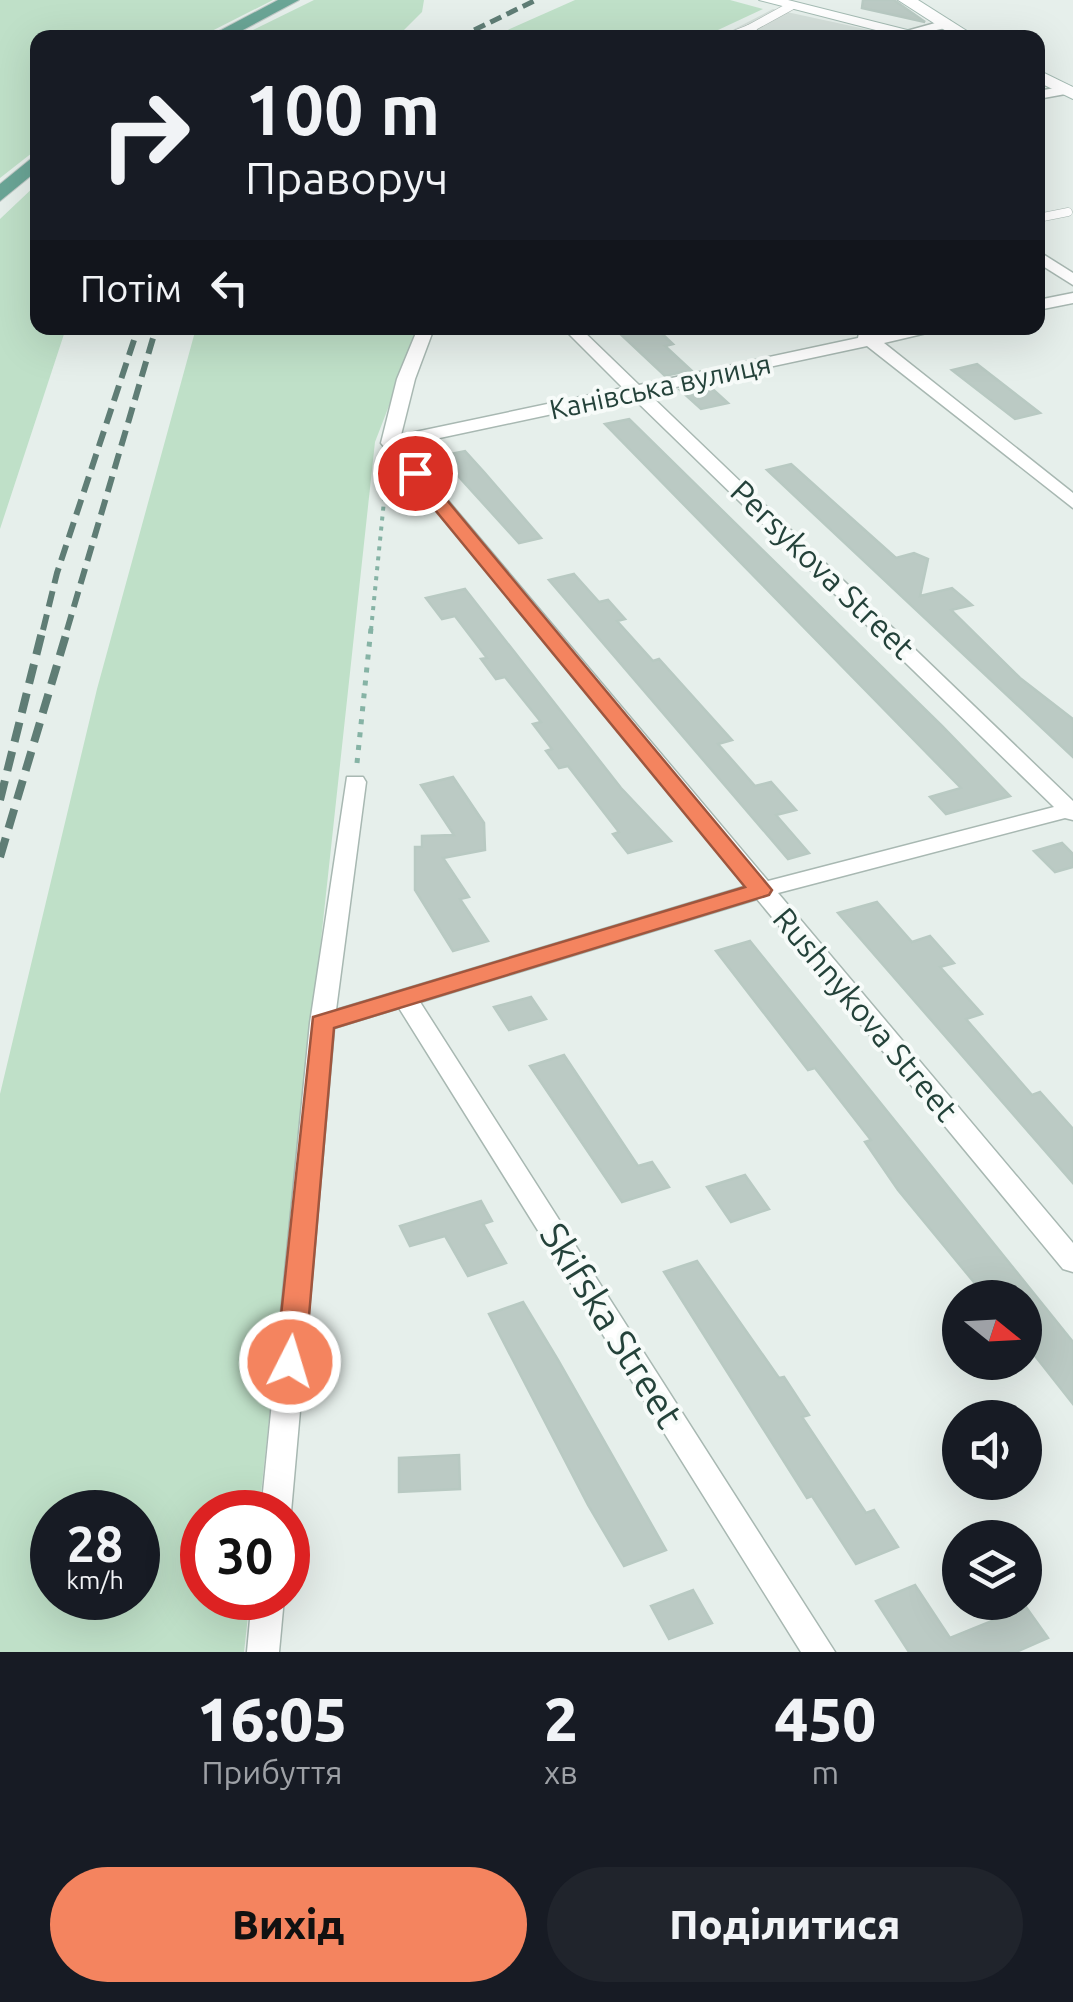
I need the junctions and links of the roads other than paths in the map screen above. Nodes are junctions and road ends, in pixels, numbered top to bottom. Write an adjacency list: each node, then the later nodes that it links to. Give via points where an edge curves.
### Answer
1 (291, 0): 7 (main road)
2 (767, 0): 4 (street)
3 (906, 0): 5 (street)
4 (797, 3): 6 (lane); 8 (street)
5 (946, 24): 9 (street); 10 (street)
6 (750, 29)
7 (230, 30)
8 (901, 30)
9 (918, 30)
10 (956, 30)
11 (1045, 79): 12 (street)
12 (1068, 91)
13 (30, 168): 14 (main road)
14 (0, 196)
15 (1068, 212): 16 (lane)
16 (1045, 217)
17 (1045, 261): 18 (street)
18 (1073, 280)
19 (1073, 298): 20 (street)
20 (1045, 304)
21 (424, 335): 27 (street)
22 (579, 335): 26 (street, Persykova Street)
23 (863, 335): 25 (street)
24 (895, 335): 25 (street, Канівська вулиця)
25 (870, 340): 26 (street, Канівська вулиця); 28 (street)
26 (640, 392): 27 (street, Канівська вулиця); 30 (street, Persykova Street)
27 (390, 443): 31 (street, Rushnykova Street)
28 (1073, 502)
29 (355, 782): 33 (street)
30 (1072, 811): 31 (street)
31 (760, 890): 32 (street); 34 (street, Rushnykova Street)
32 (406, 999): 33 (street); 38 (street, Skifska Street)
33 (322, 1023): 35 (street)
34 (1073, 1262)
35 (278, 1490)
36 (266, 1620): 37 (street)
37 (263, 1652)
38 (819, 1652)

